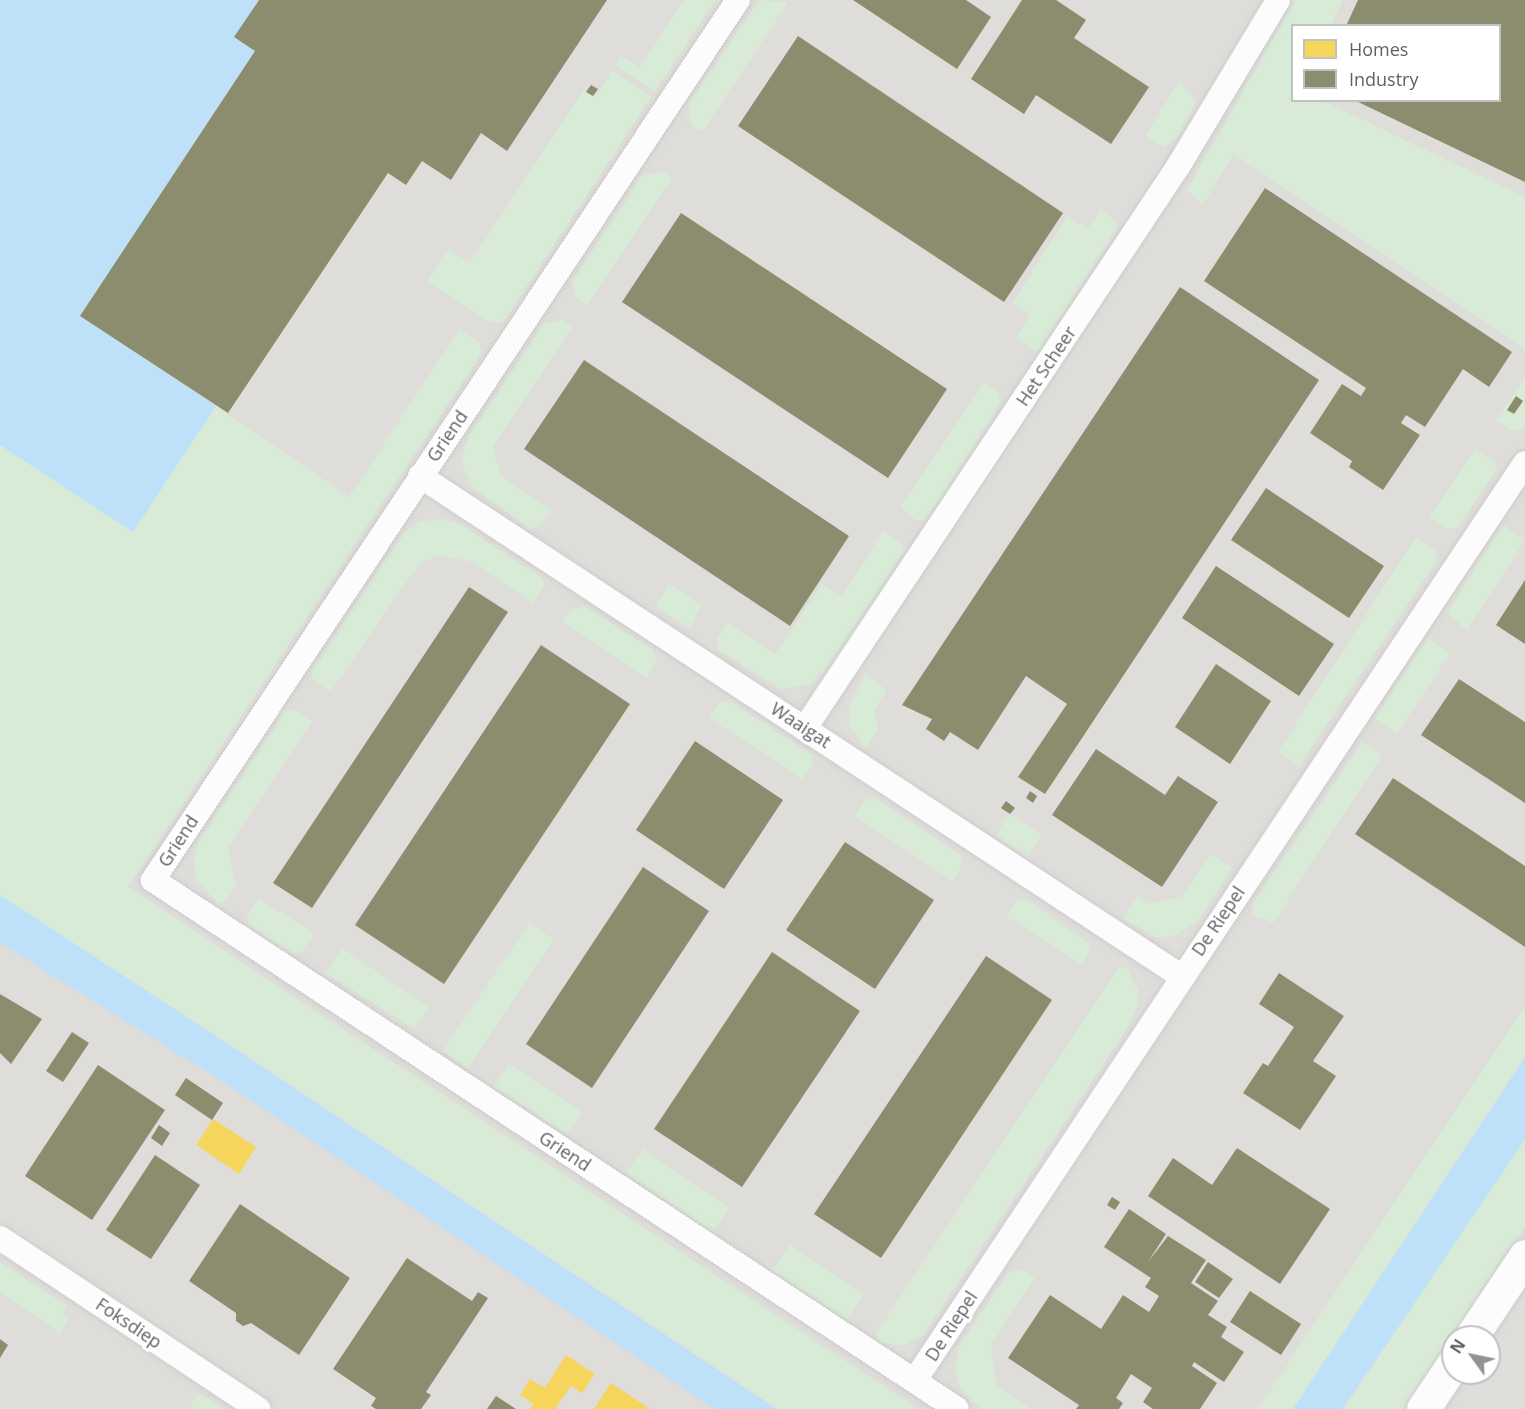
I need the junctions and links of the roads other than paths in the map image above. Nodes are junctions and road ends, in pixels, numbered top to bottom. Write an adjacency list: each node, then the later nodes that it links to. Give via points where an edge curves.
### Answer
1 (738, 0): 4 (street, Griend)
2 (1278, 0): 5 (street, Het Scheer, via 1179,165)
3 (1525, 463): 6 (street, De Riepel)
4 (420, 476): 5 (street, Waaigat); 10 (street, Griend, via 153,880)
5 (805, 728): 6 (street, Waaigat)
6 (1181, 976): 10 (street, De Riepel)
7 (0, 1238): 12 (street, Foksdiep)
8 (1525, 1256): 9 (street)
9 (1479, 1325)
10 (915, 1380): 13 (street, Griend)
11 (1441, 1382): 14 (street)
12 (258, 1409)
13 (957, 1409)
14 (1423, 1409)

